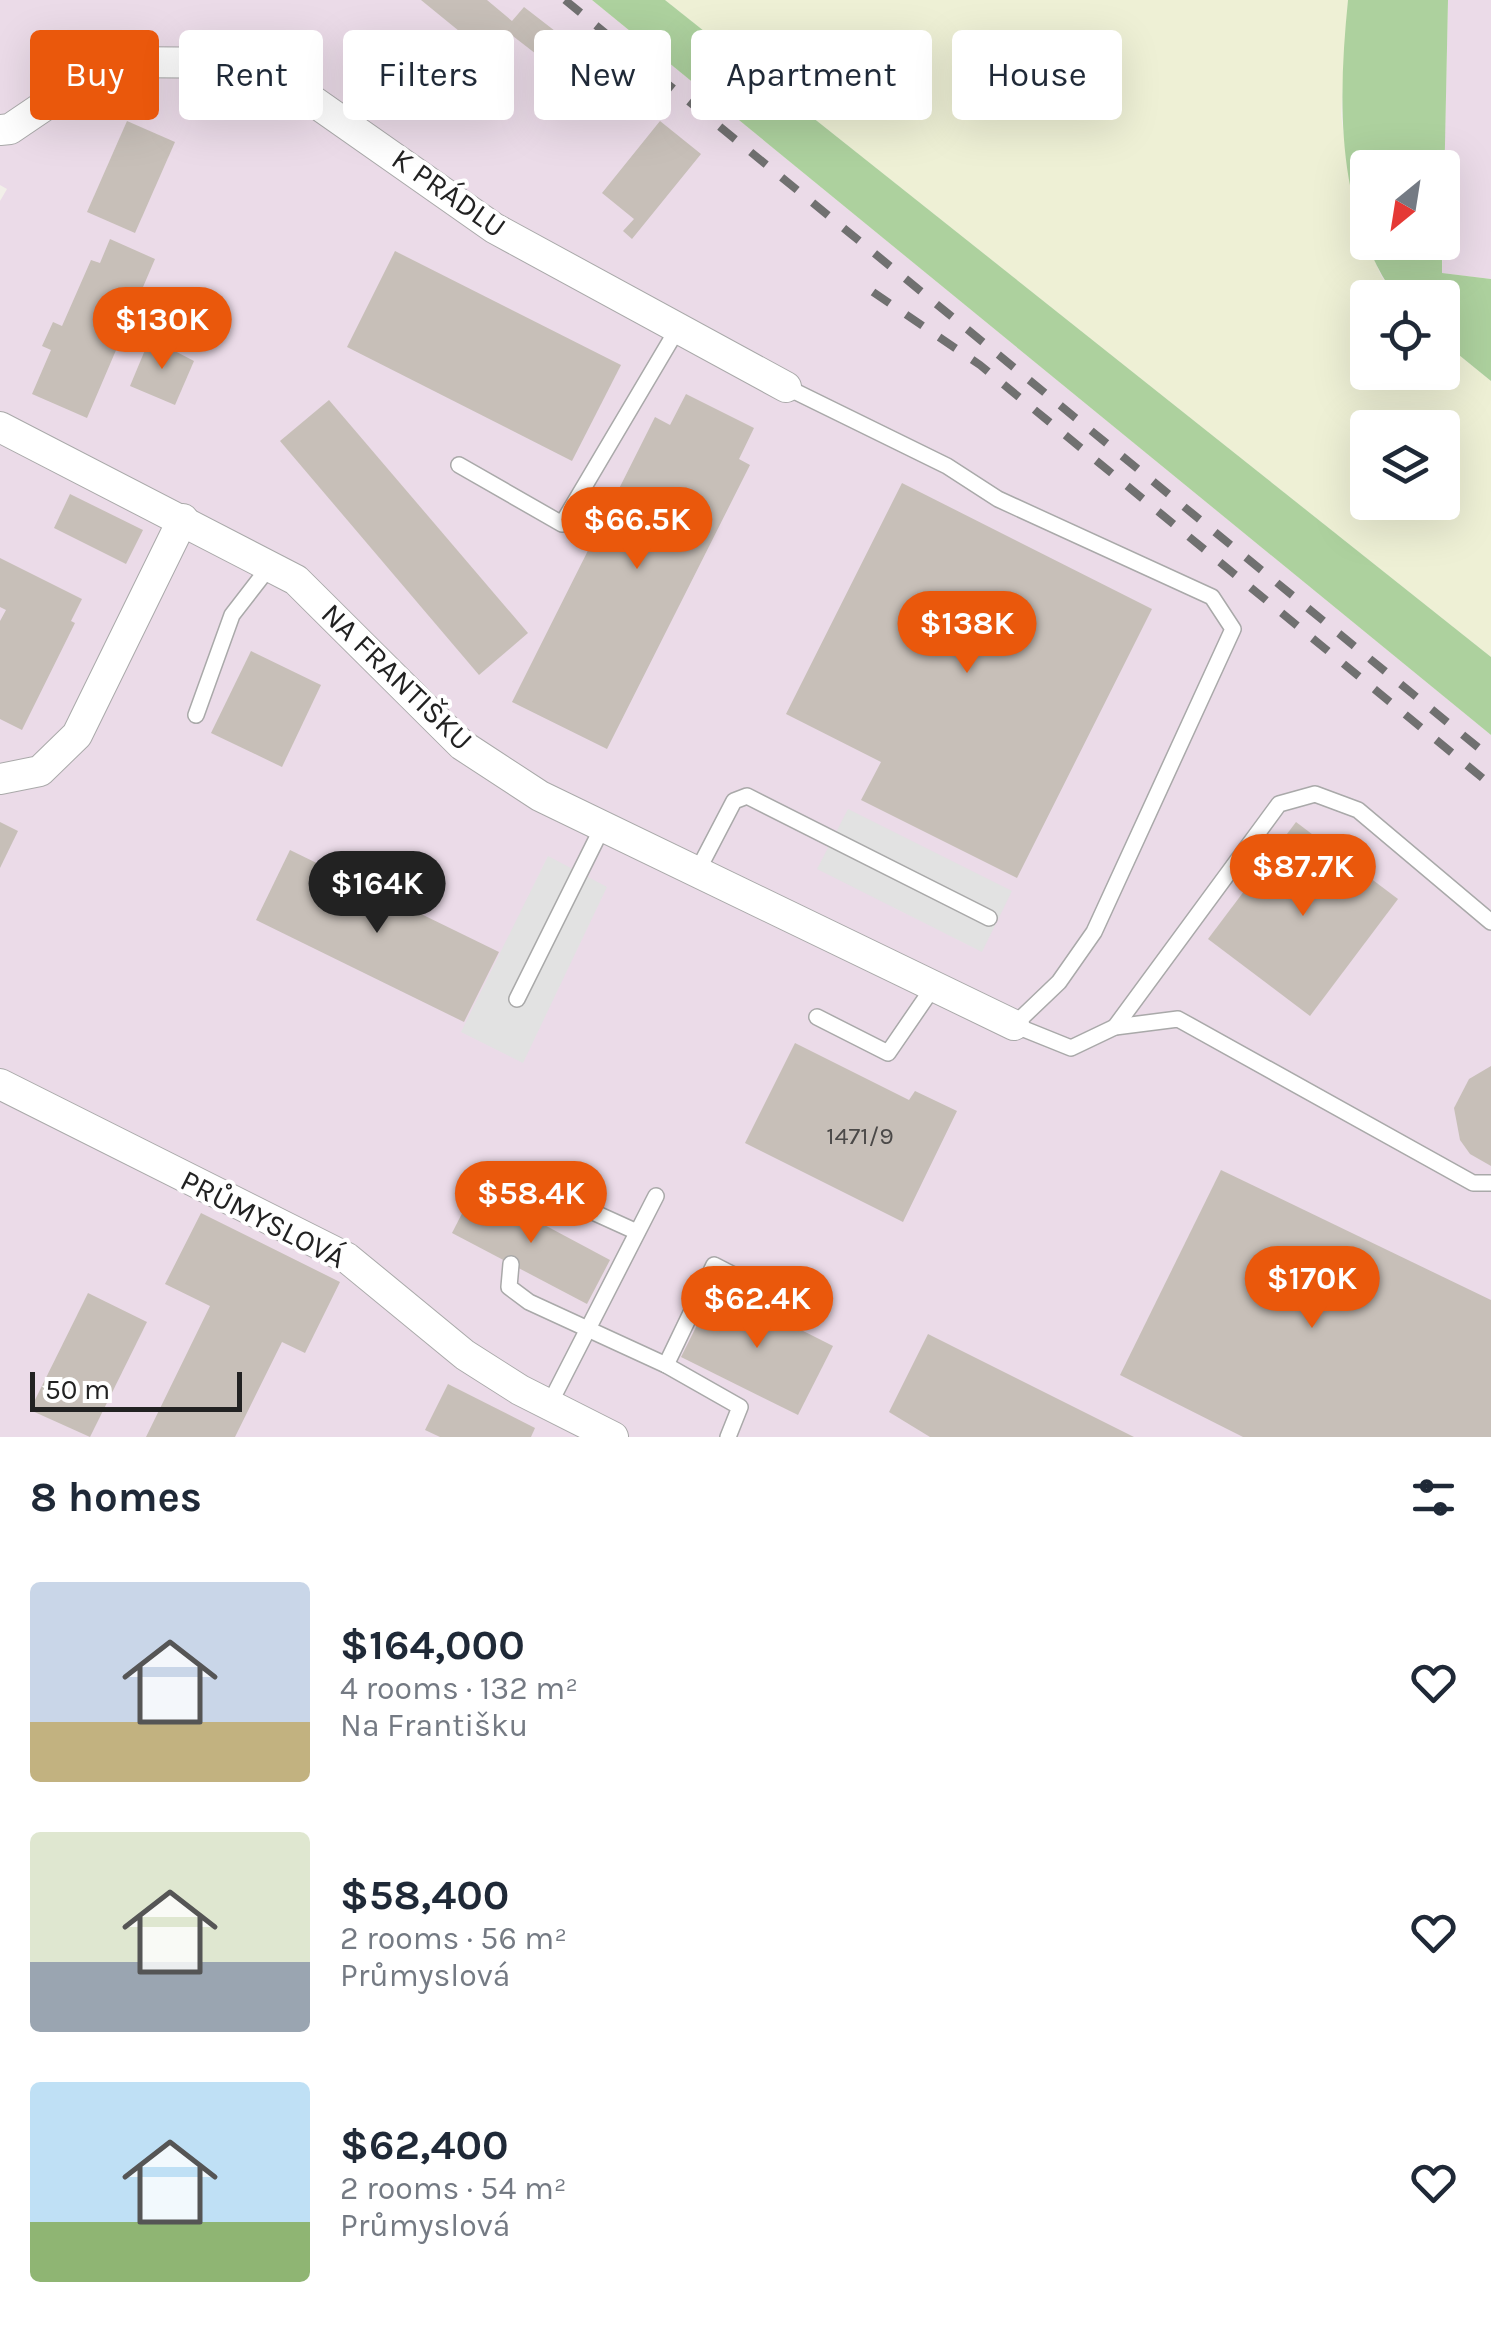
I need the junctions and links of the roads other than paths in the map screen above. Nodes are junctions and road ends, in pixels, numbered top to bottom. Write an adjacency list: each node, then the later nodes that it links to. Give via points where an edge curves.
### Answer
1 (0, 130): 2 (street, K PRÁDLU, via 109,62 259,63 494,228)
2 (678, 328): 3 (street, K PRÁDLU); 5 (lane, via 562,524)
3 (786, 387): 17 (lane, via 947,466 998,499 1212,597 1233,629 1094,932 1059,982)
4 (0, 428): 6 (street, NA FRANTIŠKU)
5 (458, 464)
6 (183, 519): 7 (street, NA FRANTIŠKU); 9 (street, via 77,735 40,770)
7 (270, 566): 8 (lane, via 232,615); 10 (street, NA FRANTIŠKU, via 296,580 462,745 540,796)
8 (196, 715)
9 (0, 779)
10 (603, 826): 11 (street, NA FRANTIŠKU); 15 (lane)
11 (697, 872): 12 (lane, via 734,801 748,796); 14 (street, NA FRANTIŠKU)
12 (988, 918)
13 (1491, 922): 18 (lane, via 1358,810 1314,794 1279,804)
14 (934, 986): 16 (lane, via 888,1054); 17 (street, NA FRANTIŠKU)
15 (517, 999)
16 (817, 1017)
17 (1014, 1025): 18 (lane, via 1071,1048)
18 (1115, 1027): 20 (lane, via 1178,1018 1472,1183)
19 (0, 1084): 28 (street, PRŮMYSLOVÁ, via 347,1258 465,1355)
20 (1491, 1183)
21 (656, 1196): 23 (lane)
22 (533, 1218): 23 (lane, via 562,1198)
23 (637, 1232): 26 (lane)
24 (511, 1264): 26 (lane, via 508,1287)
25 (798, 1308): 27 (lane, via 714,1266)
26 (585, 1329): 27 (lane); 28 (lane)
27 (666, 1365): 30 (lane, via 740,1406)
28 (548, 1405): 29 (street, PRŮMYSLOVÁ)
29 (613, 1437)
30 (728, 1437)

